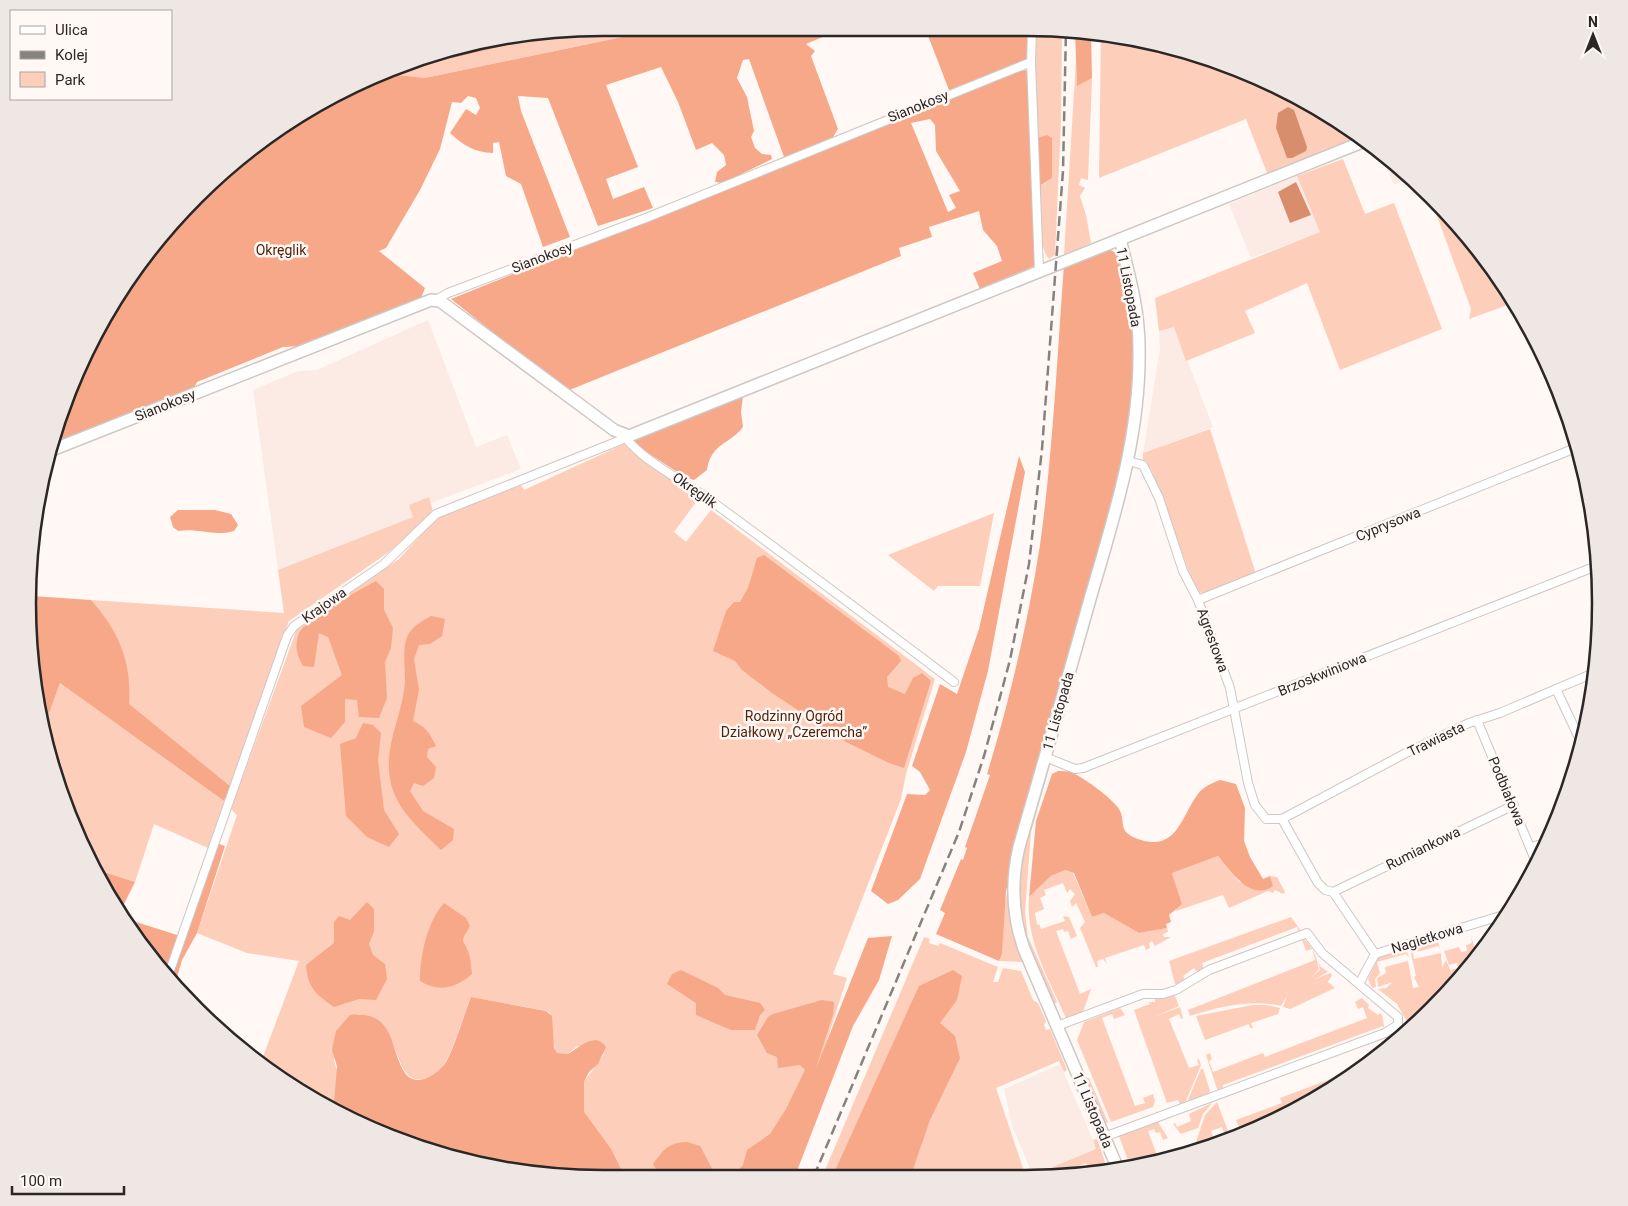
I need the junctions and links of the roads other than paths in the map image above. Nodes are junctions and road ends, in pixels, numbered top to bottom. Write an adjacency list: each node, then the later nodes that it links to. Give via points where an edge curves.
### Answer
1 (1032, 36): 2 (street)
2 (1031, 62): 5 (street); 6 (street, Sianokosy)
3 (1357, 144): 4 (street)
4 (1120, 239): 5 (street); 10 (street, 11 Listopada, via 1135,300 1139,347 1136,405)
5 (1039, 271): 7 (street)
6 (436, 300): 7 (street, Okręglik); 8 (street, Sianokosy)
7 (625, 437): 14 (street, Okręglik, via 635,448 831,588); 28 (street, Krajowa, via 436,514 384,564 294,626 287,636)
8 (58, 447)
9 (1570, 450): 12 (street, Cyprysowa)
10 (1128, 461): 12 (street, Agrestowa, via 1139,463 1147,471 1183,572); 19 (street, 11 Listopada)
11 (1591, 568): 16 (street, Brzoskwiniowa)
12 (1198, 600): 16 (street, Agrestowa)
13 (1587, 676): 15 (street, Trawiasta)
14 (954, 682)
15 (1556, 689): 17 (street, Trawiasta); 18 (street)
16 (1234, 709): 19 (street, Brzoskwiniowa, via 1083,768 1075,770); 21 (street, Agrestowa, via 1255,806 1266,819)
17 (1477, 720): 20 (street, Podbiałowa); 21 (street, Trawiasta, via 1406,753)
18 (1576, 732)
19 (1045, 757): 30 (street, 11 Listopada, via 1017,858 1014,897 1022,944)
20 (1514, 805): 23 (street, Podbiałowa); 25 (street, Rumiankowa)
21 (1282, 819): 25 (street, via 1318,883)
22 (1537, 845): 23 (street)
23 (1531, 847): 24 (street, Podbiałowa)
24 (1533, 853)
25 (1333, 892): 27 (street)
26 (1497, 917): 27 (street, Nagietkowa)
27 (1375, 954): 29 (street)
28 (170, 969)
29 (1359, 984): 30 (street, via 1322,953 1307,933 1209,970 1176,990 1143,994); 31 (street, via 1398,1017 1396,1028)
30 (1057, 1026): 31 (street, 11 Listopada)
31 (1104, 1137): 32 (street, 11 Listopada)
32 (1115, 1162)

